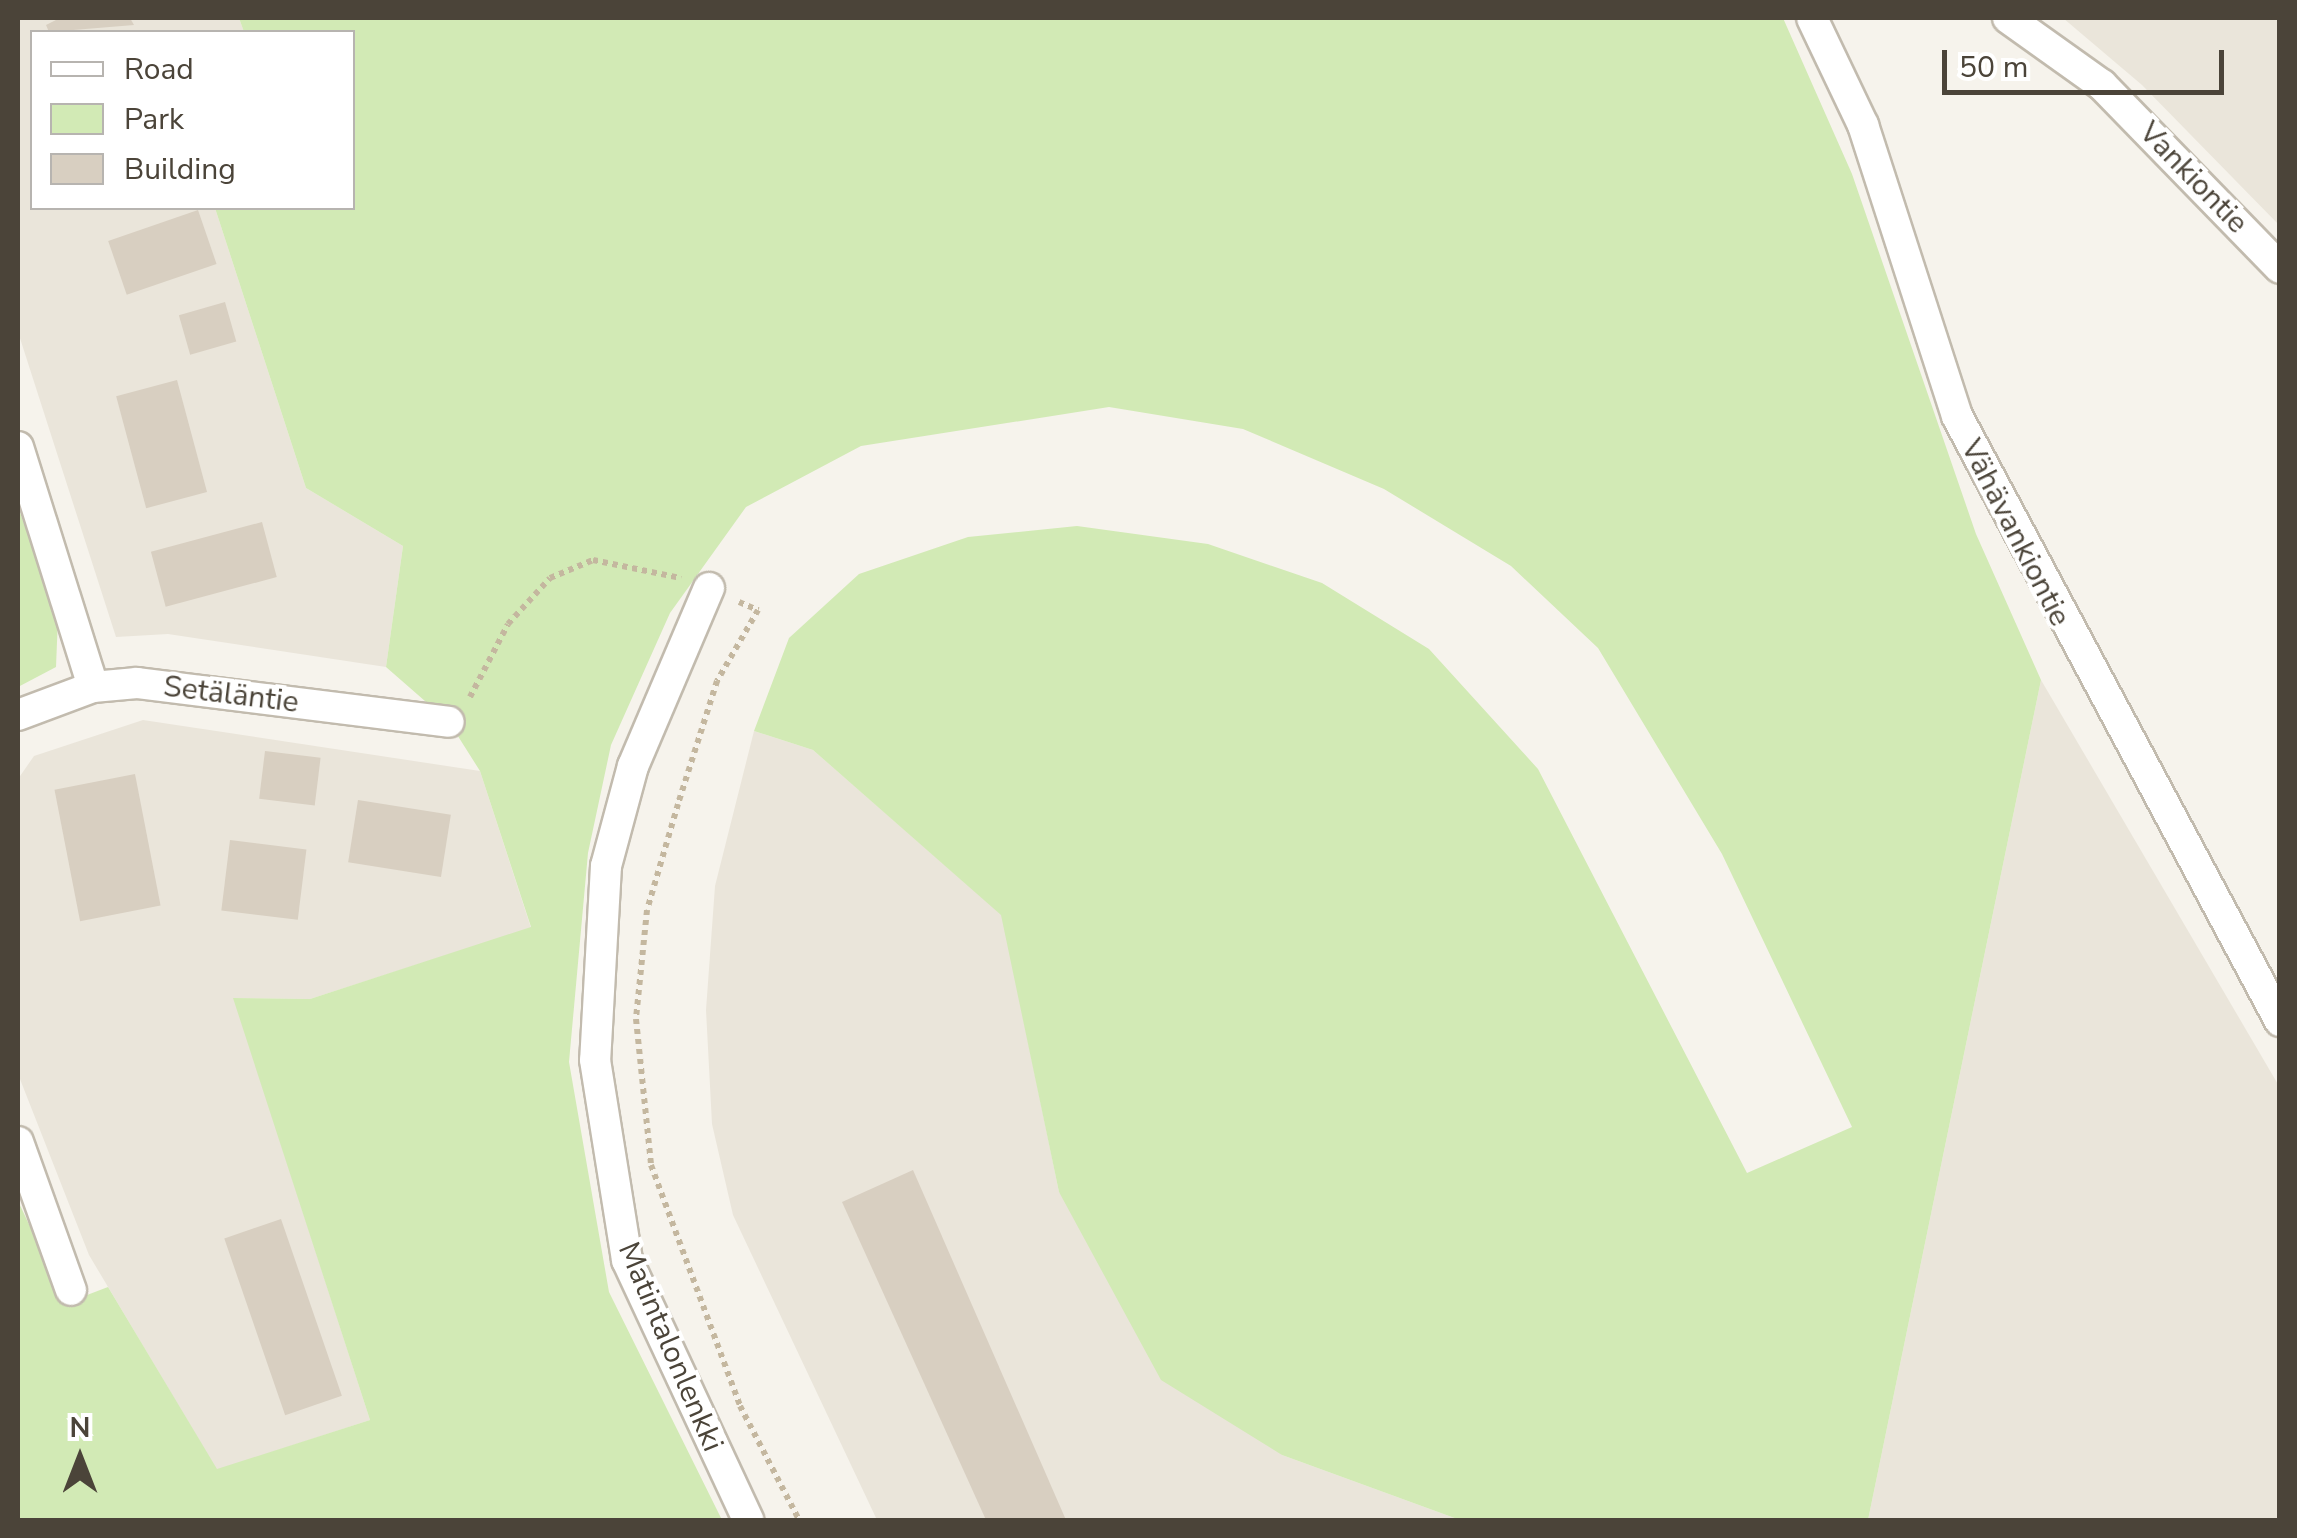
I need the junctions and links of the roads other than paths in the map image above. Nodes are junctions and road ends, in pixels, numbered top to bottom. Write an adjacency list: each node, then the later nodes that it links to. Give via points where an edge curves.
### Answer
1 (1812, 18): 9 (street, Vähävankiontie, via 1863,125 1957,416)
2 (2008, 18): 3 (street, Vankiontie, via 2102,85)
3 (2280, 268)
4 (18, 447): 6 (street)
5 (709, 588): 12 (street, Matintalonlenkki, via 633,766 606,866 596,1060 628,1260)
6 (92, 687): 7 (street, Setäläntie); 8 (street, Setäläntie, via 137,683)
7 (18, 714)
8 (449, 722)
9 (2280, 1021)
10 (18, 1142): 11 (street)
11 (70, 1290)
12 (748, 1520)

